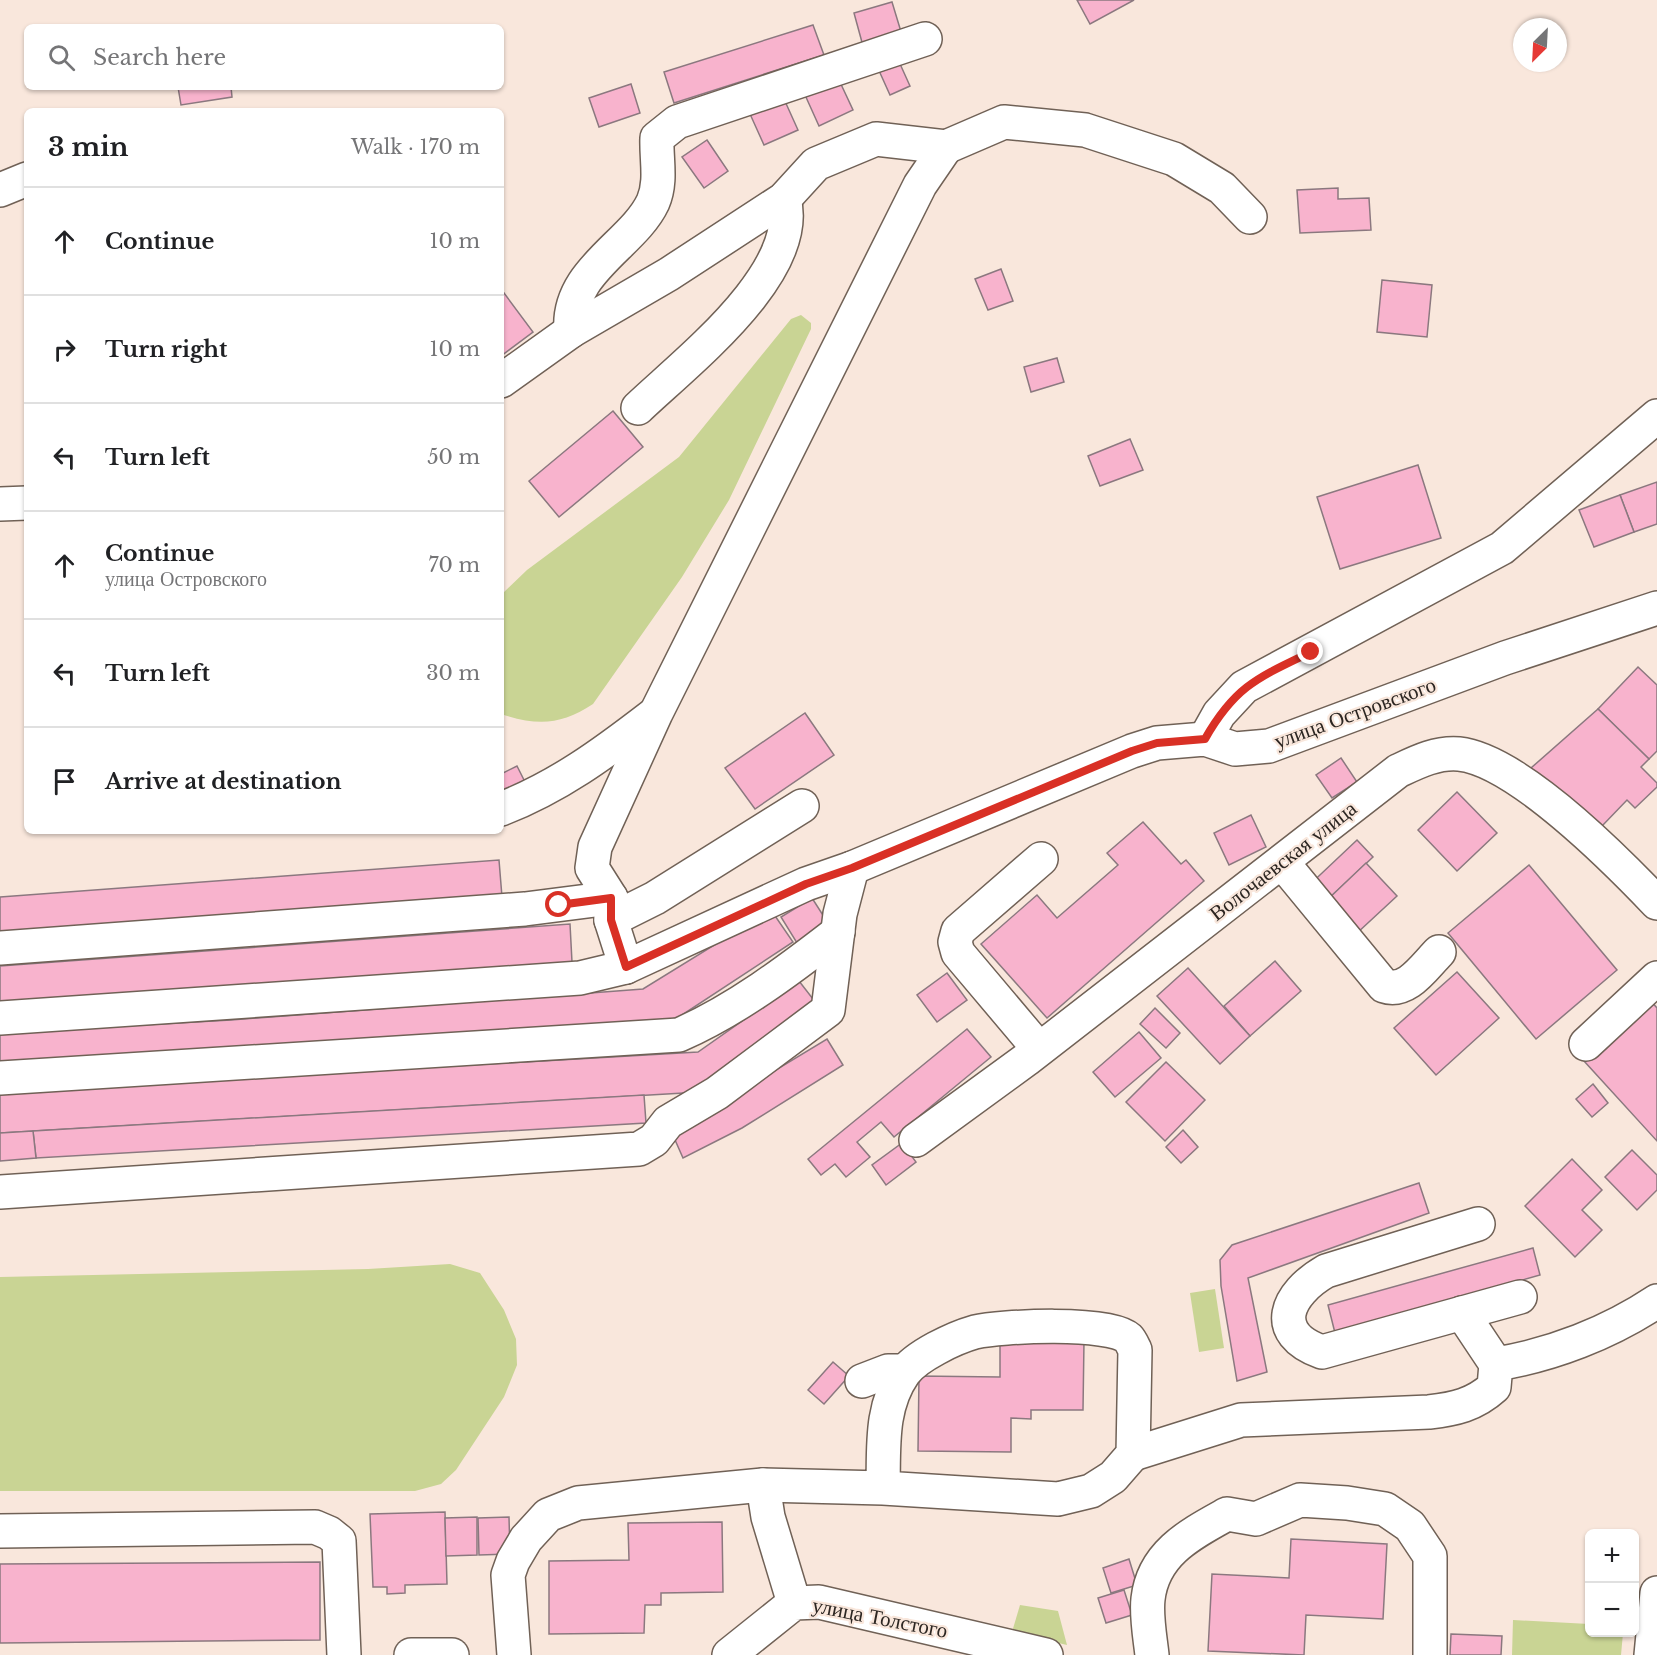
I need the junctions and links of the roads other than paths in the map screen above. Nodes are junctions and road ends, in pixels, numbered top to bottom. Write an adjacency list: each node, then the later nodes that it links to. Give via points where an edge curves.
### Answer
1 (925, 39): 7 (street, via 667,129 657,138 659,166 653,201 588,277 570,315)
2 (946, 147): 5 (street, via 876,139 816,164); 6 (street, via 1004,122 1085,130 1174,159 1222,188); 14 (street, via 920,185)
3 (24, 180): 4 (street)
4 (0, 190)
5 (784, 199): 7 (street, via 669,274); 9 (street, via 785,224 766,279 744,309)
6 (1250, 218)
7 (571, 331): 8 (street)
8 (504, 379)
9 (638, 408)
10 (1657, 416): 15 (street, via 1502,548 1244,687 1219,714)
11 (24, 503): 12 (street)
12 (0, 504)
13 (1657, 609): 15 (street, улица Островского, via 1505,658 1269,746 1235,749)
14 (656, 712): 17 (street, via 592,762); 22 (street, via 595,847 592,868)
15 (1205, 739): 20 (street, улица Островского, via 1157,743 1132,751)
16 (802, 806): 22 (street, via 664,892)
17 (504, 808)
18 (1041, 859): 30 (street, via 958,931 955,942 958,952)
19 (1282, 862): 21 (street, Волочаевская улица, via 1398,771 1429,757 1457,754 1481,759 1529,787); 25 (street, via 1384,986 1395,990 1403,987); 30 (street, Волочаевская улица)
20 (852, 868): 23 (street); 26 (street, улица Островского, via 806,884)
21 (1657, 901)
22 (611, 909): 24 (street, via 525,909); 26 (street)
23 (838, 932): 31 (street, via 702,1025 679,1035); 33 (street, via 828,1010 717,1093 668,1122 654,1140 639,1149)
24 (0, 948)
25 (1439, 952)
26 (626, 967): 28 (street, улица Островского, via 580,978)
27 (1657, 978): 29 (street)
28 (0, 1018)
29 (1586, 1044)
30 (1039, 1049): 32 (street, Волочаевская улица)
31 (0, 1078)
32 (916, 1140)
33 (0, 1192)
34 (1478, 1224): 37 (street, via 1326,1271 1298,1291 1291,1301 1289,1316 1294,1336 1322,1352)
35 (1520, 1297): 37 (street)
36 (1657, 1301): 38 (street, via 1582,1340 1530,1358)
37 (1462, 1313): 38 (street)
38 (1496, 1364): 41 (street, via 1494,1387 1480,1400 1456,1409 1241,1419)
39 (905, 1371): 40 (street, via 888,1371); 41 (street, via 917,1359 974,1332 1026,1325 1120,1333 1128,1337 1135,1350); 43 (street, via 886,1410)
40 (862, 1381)
41 (1133, 1454): 43 (street, via 1113,1477 1091,1491 1058,1499)
42 (763, 1485): 43 (street); 46 (street, via 768,1517); 50 (street, via 578,1503 548,1515 526,1539 508,1575)
43 (883, 1488)
44 (0, 1531): 47 (street, via 315,1527 339,1541)
45 (1657, 1593): 55 (street)
46 (794, 1604): 51 (street, улица Толстого); 52 (street, улица Толстого, via 819,1602)
47 (344, 1655)
48 (411, 1655): 49 (street)
49 (452, 1655)
50 (514, 1655)
51 (729, 1655)
52 (1046, 1655)
53 (1152, 1655): 54 (street, via 1148,1600 1153,1577 1164,1556 1189,1535 1227,1514 1256,1519 1300,1500 1385,1509 1421,1540 1430,1556 1432,1575)
54 (1430, 1655)
55 (1651, 1655)

